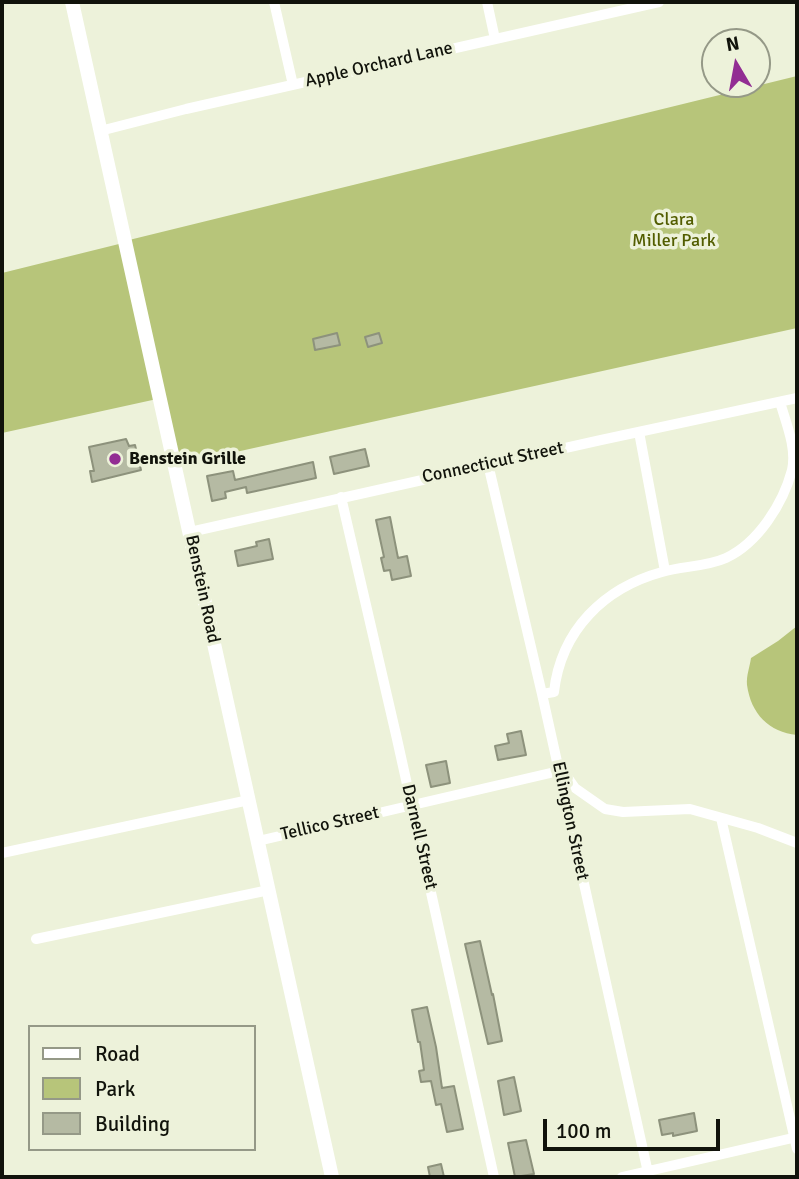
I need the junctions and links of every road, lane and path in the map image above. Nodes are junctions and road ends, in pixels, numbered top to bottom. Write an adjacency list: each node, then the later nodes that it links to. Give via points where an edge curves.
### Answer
1 (72, 2): 7 (street, Benstein Road)
2 (274, 2): 6 (street)
3 (486, 2): 5 (street)
4 (659, 2): 5 (street, Apple Orchard Lane)
5 (495, 39): 6 (street, Apple Orchard Lane)
6 (293, 85): 7 (street, Apple Orchard Lane)
7 (100, 131): 14 (street, Benstein Road)
8 (797, 398): 9 (street, Connecticut Street)
9 (780, 402): 10 (street, Connecticut Street); 12 (street)
10 (639, 432): 11 (street, Connecticut Street); 15 (street)
11 (488, 464): 13 (street, Connecticut Street); 16 (street, Ellington Street)
12 (794, 469): 15 (street, via 778,505 742,548 724,559)
13 (341, 497): 14 (street, Connecticut Street); 19 (street, Darnell Street)
14 (190, 531): 18 (street, Benstein Road)
15 (665, 571): 16 (street, via 622,588 586,617 567,643 554,692)
16 (542, 694): 17 (street, Ellington Street)
17 (559, 771): 19 (street, Tellico Street); 20 (street, via 606,809 690,809); 27 (street, Ellington Street)
18 (248, 800): 21 (street, Benstein Road); 23 (street)
19 (412, 804): 21 (street, Tellico Street); 29 (street, Darnell Street)
20 (720, 818): 22 (street); 26 (street)
21 (258, 841): 24 (street, Benstein Road)
22 (797, 843)
23 (2, 853)
24 (269, 890): 25 (street); 28 (street, Benstein Road)
25 (36, 939)
26 (796, 1141): 27 (street)
27 (648, 1174): 30 (street)
28 (332, 1177)
29 (494, 1177)
30 (622, 1177)

